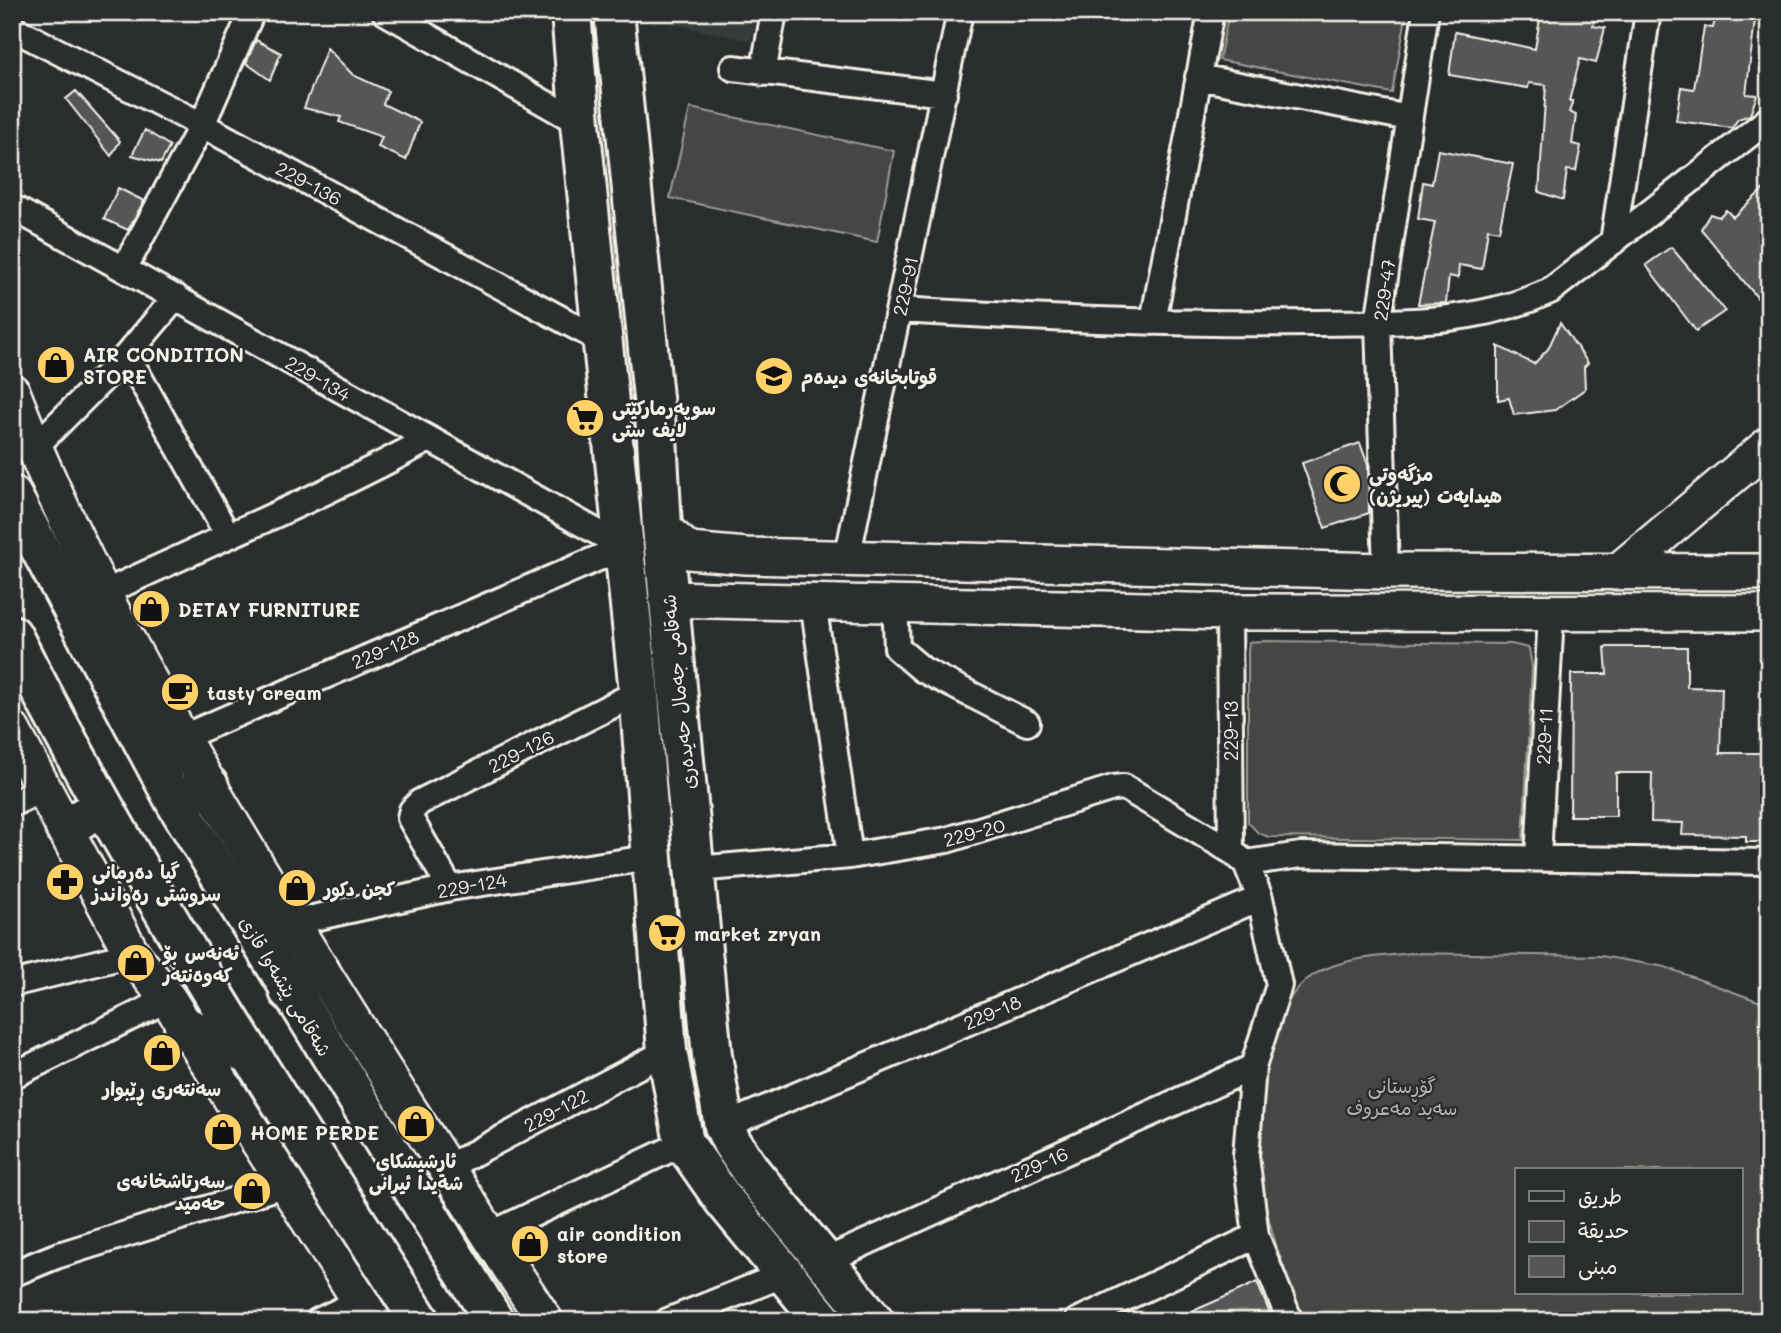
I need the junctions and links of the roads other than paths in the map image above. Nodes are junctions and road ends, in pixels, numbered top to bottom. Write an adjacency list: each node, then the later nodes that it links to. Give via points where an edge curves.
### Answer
1 (252, 12): 18 (street)
2 (385, 12): 17 (street)
3 (571, 12): 17 (main road, شەقامی جەمال حەیدەری)
4 (614, 12): 33 (main road, شەقامی جەمال حەیدەری)
5 (774, 12): 12 (street)
6 (960, 12): 14 (street, 229-91)
7 (1210, 12): 13 (street)
8 (1426, 12): 15 (street, 229-47)
9 (1648, 12): 20 (street)
10 (12, 28): 18 (street, 229-136)
11 (733, 68): 12 (street)
12 (763, 73): 14 (street)
13 (1198, 77): 15 (street); 24 (street)
14 (944, 94): 23 (street, 229-91)
15 (1409, 118): 25 (street, 229-47)
16 (1769, 119): 20 (street)
17 (580, 123): 26 (main road, شەقامی جەمال حەیدەری)
18 (202, 125): 21 (street); 26 (street, 229-136)
19 (12, 208): 21 (street, 229-134)
20 (1613, 242): 25 (street, via 1550,291 1521,305 1480,316)
21 (124, 268): 22 (street, 229-134)
22 (176, 296): 27 (street); 29 (street, 229-134)
23 (900, 310): 24 (street); 37 (street, 229-91)
24 (1153, 322): 25 (street)
25 (1378, 323): 40 (street, 229-47)
26 (604, 342): 35 (main road, شەقامی جەمال حەیدەری)
27 (127, 355): 31 (street); 34 (street)
28 (12, 392): 31 (street)
29 (427, 440): 34 (street, via 361,477); 35 (street, 229-134)
30 (1769, 444): 39 (street)
31 (34, 448): 42 (street)
32 (12, 496): 55 (main road, شەقامی پێشەوا قازی)
33 (662, 528): 36 (street, via 689,551); 43 (main road, شەقامی جەمال حەیدەری)
34 (227, 534): 42 (street)
35 (624, 547): 51 (main road, شەقامی جەمال حەیدەری); 54 (street, 229-128)
36 (746, 556): 37 (street); 44 (street, via 730,569 727,579)
37 (846, 559): 38 (street)
38 (1203, 567): 40 (street); 47 (street)
39 (1620, 570): 40 (street); 41 (street)
40 (1386, 571)
41 (1769, 572)
42 (102, 594): 54 (street)
43 (669, 599): 44 (street); 66 (main road, شەقامی جەمال حەیدەری)
44 (743, 599): 45 (street)
45 (813, 602): 46 (street); 61 (street)
46 (895, 602): 47 (street); 52 (street, via 897,648 923,670)
47 (1214, 611): 49 (street); 62 (street, 229-13)
48 (1769, 613): 49 (street)
49 (1551, 614): 64 (street, 229-11)
50 (12, 635): 59 (main road)
51 (639, 691): 63 (main road, شەقامی جەمال حەیدەری); 67 (street, 229-126, via 412,810 410,818)
52 (1027, 723)
53 (12, 730): 57 (street)
54 (181, 737): 55 (street, 229-128); 56 (street)
55 (148, 754): 58 (main road, شەقامی پێشەوا قازی)
56 (209, 786): 58 (main road); 69 (street)
57 (27, 797): 60 (street)
58 (176, 803): 71 (main road, شەقامی پێشەوا قازی)
59 (103, 806): 60 (main road); 75 (main road)
60 (65, 828): 70 (street)
61 (850, 856): 62 (street, 229-20, via 947,840 1124,787); 66 (street, 229-20)
62 (1239, 857): 64 (street); 68 (street)
63 (654, 858): 67 (street, 229-124); 74 (main road, شەقامی جەمال حەیدەری)
64 (1538, 858): 65 (street)
65 (1769, 862)
66 (696, 869): 78 (main road, شەقامی جەمال حەیدەری, via 712,1056)
67 (450, 888): 69 (street, 229-124)
68 (1260, 898): 76 (street, via 1279,985); 78 (street, 229-18)
69 (292, 923): 71 (street)
70 (132, 954): 72 (street); 73 (street)
71 (304, 981): 80 (street); 91 (main road, شەقامی پێشەوا قازی)
72 (12, 984)
73 (176, 1013): 75 (main road); 77 (street); 81 (street)
74 (667, 1051): 79 (main road, شەقامی جەمال حەیدەری); 80 (street, 229-122)
75 (247, 1053): 90 (main road)
76 (1253, 1067): 83 (street, via 1246,1156); 84 (street, 229-16)
77 (12, 1076)
78 (724, 1126): 84 (main road, شەقامی جەمال حەیدەری, via 752,1173)
79 (684, 1143): 82 (street); 86 (main road, شەقامی جەمال حەیدەری)
80 (444, 1169): 82 (street)
81 (286, 1184): 85 (street); 87 (street)
82 (489, 1235): 92 (street)
83 (1256, 1236): 95 (street); 96 (street)
84 (825, 1261): 88 (main road, شەقامی جەمال حەیدەری)
85 (12, 1274)
86 (785, 1274): 93 (street); 94 (main road, شەقامی جەمال حەیدەری)
87 (367, 1311): 89 (street)
88 (868, 1319)
89 (318, 1321)
90 (420, 1321)
91 (494, 1321)
92 (545, 1321)
93 (668, 1321)
94 (823, 1321)
95 (1077, 1321)
96 (1290, 1321)

